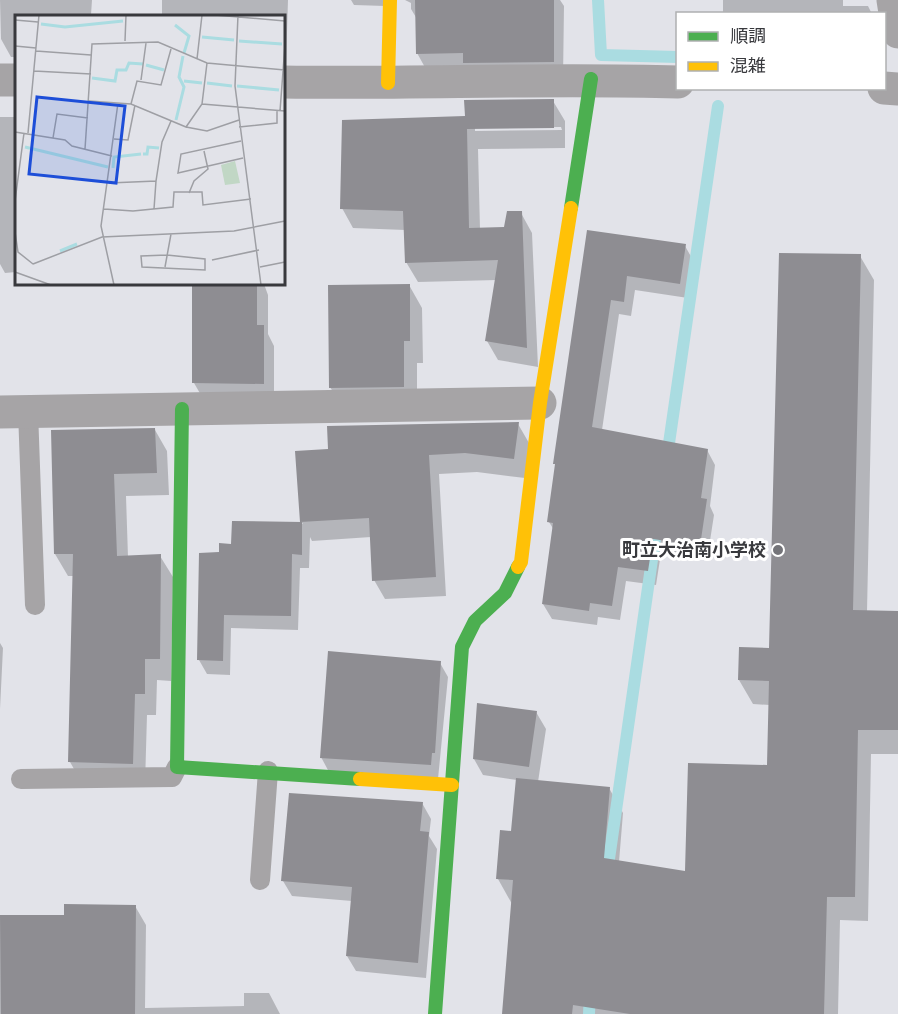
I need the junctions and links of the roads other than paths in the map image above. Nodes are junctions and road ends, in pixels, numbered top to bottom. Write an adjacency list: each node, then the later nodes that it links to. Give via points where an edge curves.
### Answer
1 (390, 0): 7 (street)
2 (893, 0): 3 (street)
3 (898, 32)
4 (591, 79): 6 (street); 7 (street); 8 (street)
5 (285, 82): 7 (street)
6 (676, 82)
7 (388, 84)
8 (540, 403): 9 (street); 15 (street, via 521,562 505,593 475,621 462,647)
9 (182, 409): 10 (street); 12 (street)
10 (14, 412): 11 (lane)
11 (35, 605)
12 (177, 767): 13 (street); 14 (lane, via 172,777)
13 (268, 771): 15 (street); 16 (lane)
14 (21, 778)
15 (452, 785): 17 (street)
16 (260, 880)
17 (435, 1014)

